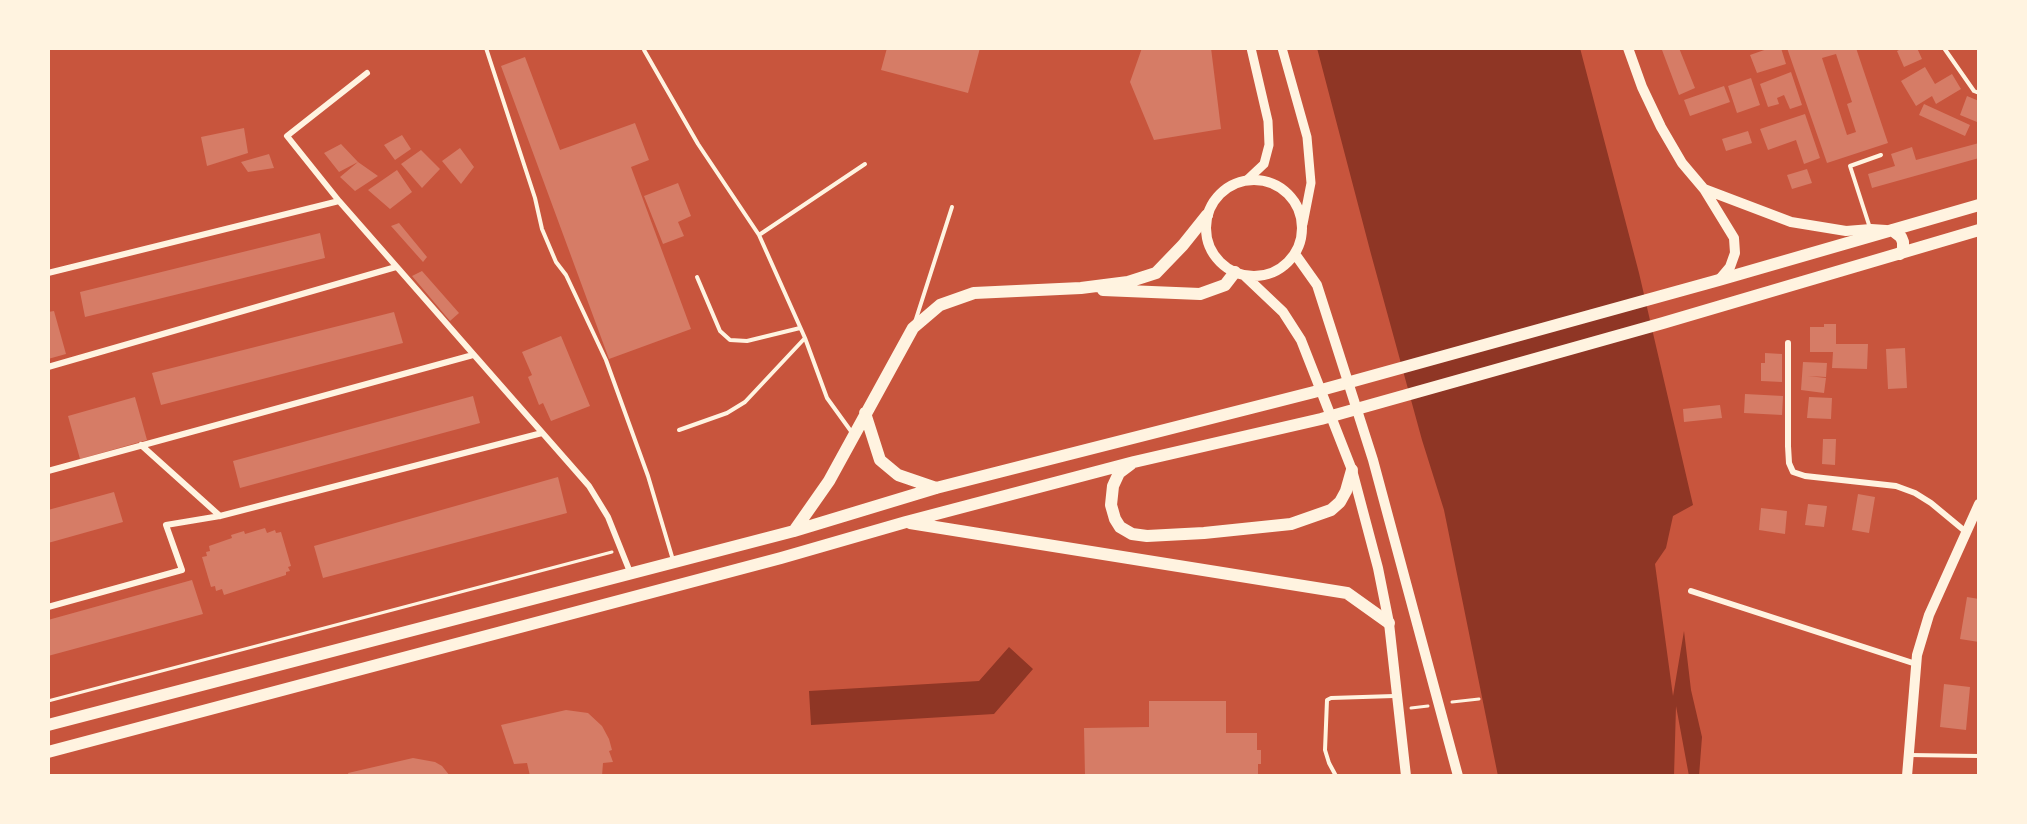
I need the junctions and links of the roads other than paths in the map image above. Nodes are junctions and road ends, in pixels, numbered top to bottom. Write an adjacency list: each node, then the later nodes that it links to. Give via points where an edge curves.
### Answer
1 (486, 48): 50 (lane, via 542,229 606,360 648,476)
2 (1251, 48): 11 (street, via 1268,121 1269,146 1264,164)
3 (1282, 48): 17 (street, via 1307,137 1311,183)
4 (1628, 48): 12 (main road, via 1661,127 1682,163)
5 (1944, 48): 8 (lane)
6 (644, 50): 21 (lane, via 698,144)
7 (367, 73): 13 (street, via 287,136)
8 (1979, 93)
9 (1881, 155): 18 (lane, via 1850,166)
10 (865, 164): 21 (lane)
11 (1248, 180): 16 (main road, via 1230,185); 17 (main road, via 1274,183 1294,200)
12 (1704, 189): 18 (main road, via 1791,222 1846,231); 28 (main road, via 1734,238 1735,253)
13 (339, 201): 24 (street); 25 (street)
14 (1979, 205): 19 (highway)
15 (952, 207): 31 (lane)
16 (1207, 214): 26 (main road, via 1208,242 1214,254 1223,265); 29 (highway, via 1156,273 1128,282)
17 (1303, 224): 22 (main road)
18 (1870, 229): 19 (main road)
19 (1892, 230): 23 (highway, via 1903,242); 28 (highway)
20 (1976, 233): 23 (highway)
21 (759, 236): 30 (lane)
22 (1295, 254): 26 (main road, via 1273,272 1259,276); 62 (main road, via 1317,285 1373,459)
23 (1900, 254): 41 (highway, via 1321,419)
24 (396, 267): 34 (street); 35 (street)
25 (48, 273)
26 (1240, 273): 29 (highway, via 1225,285 1200,294); 42 (main road, via 1283,312 1301,340)
27 (697, 277): 30 (lane, via 720,331 730,340 747,341)
28 (1719, 280): 44 (highway, via 1314,392)
29 (1081, 288): 31 (highway, via 974,293 940,305)
30 (800, 328): 32 (lane)
31 (913, 328): 36 (highway)
32 (805, 338): 37 (lane, via 745,402 727,413); 39 (lane, via 827,398)
33 (1788, 342): 49 (street, via 1788,446 1793,472 1896,486 1931,503)
34 (473, 355): 38 (street); 40 (street)
35 (48, 368)
36 (865, 413): 39 (highway); 44 (highway, via 880,459 898,475)
37 (679, 430)
38 (542, 433): 46 (street); 51 (street, via 589,486 608,517)
39 (854, 434): 48 (highway)
40 (141, 445): 43 (street); 46 (street)
41 (1134, 462): 42 (highway, via 1119,473 1111,505 1120,527 1147,536 1291,524 1330,510 1340,502); 47 (highway)
42 (1352, 470): 54 (main road)
43 (48, 471)
44 (936, 488): 48 (highway)
45 (1979, 504): 49 (main road)
46 (220, 516): 53 (street, via 166,525 182,570)
47 (906, 522): 54 (highway, via 1347,593); 58 (highway)
48 (794, 531): 50 (highway)
49 (1966, 532): 55 (main road, via 1929,615)
50 (673, 561): 51 (highway)
51 (630, 572): 57 (highway)
52 (1691, 591): 55 (street)
53 (48, 607)
54 (1389, 622): 56 (main road)
55 (1916, 664): 59 (main road)
56 (1397, 696): 61 (main road); 63 (lane, via 1327,700 1325,750)
57 (48, 724)
58 (48, 752)
59 (1909, 754): 60 (lane); 64 (main road)
60 (1979, 756)
61 (1407, 774)
62 (1456, 774)
63 (1336, 776)
64 (1907, 776)

